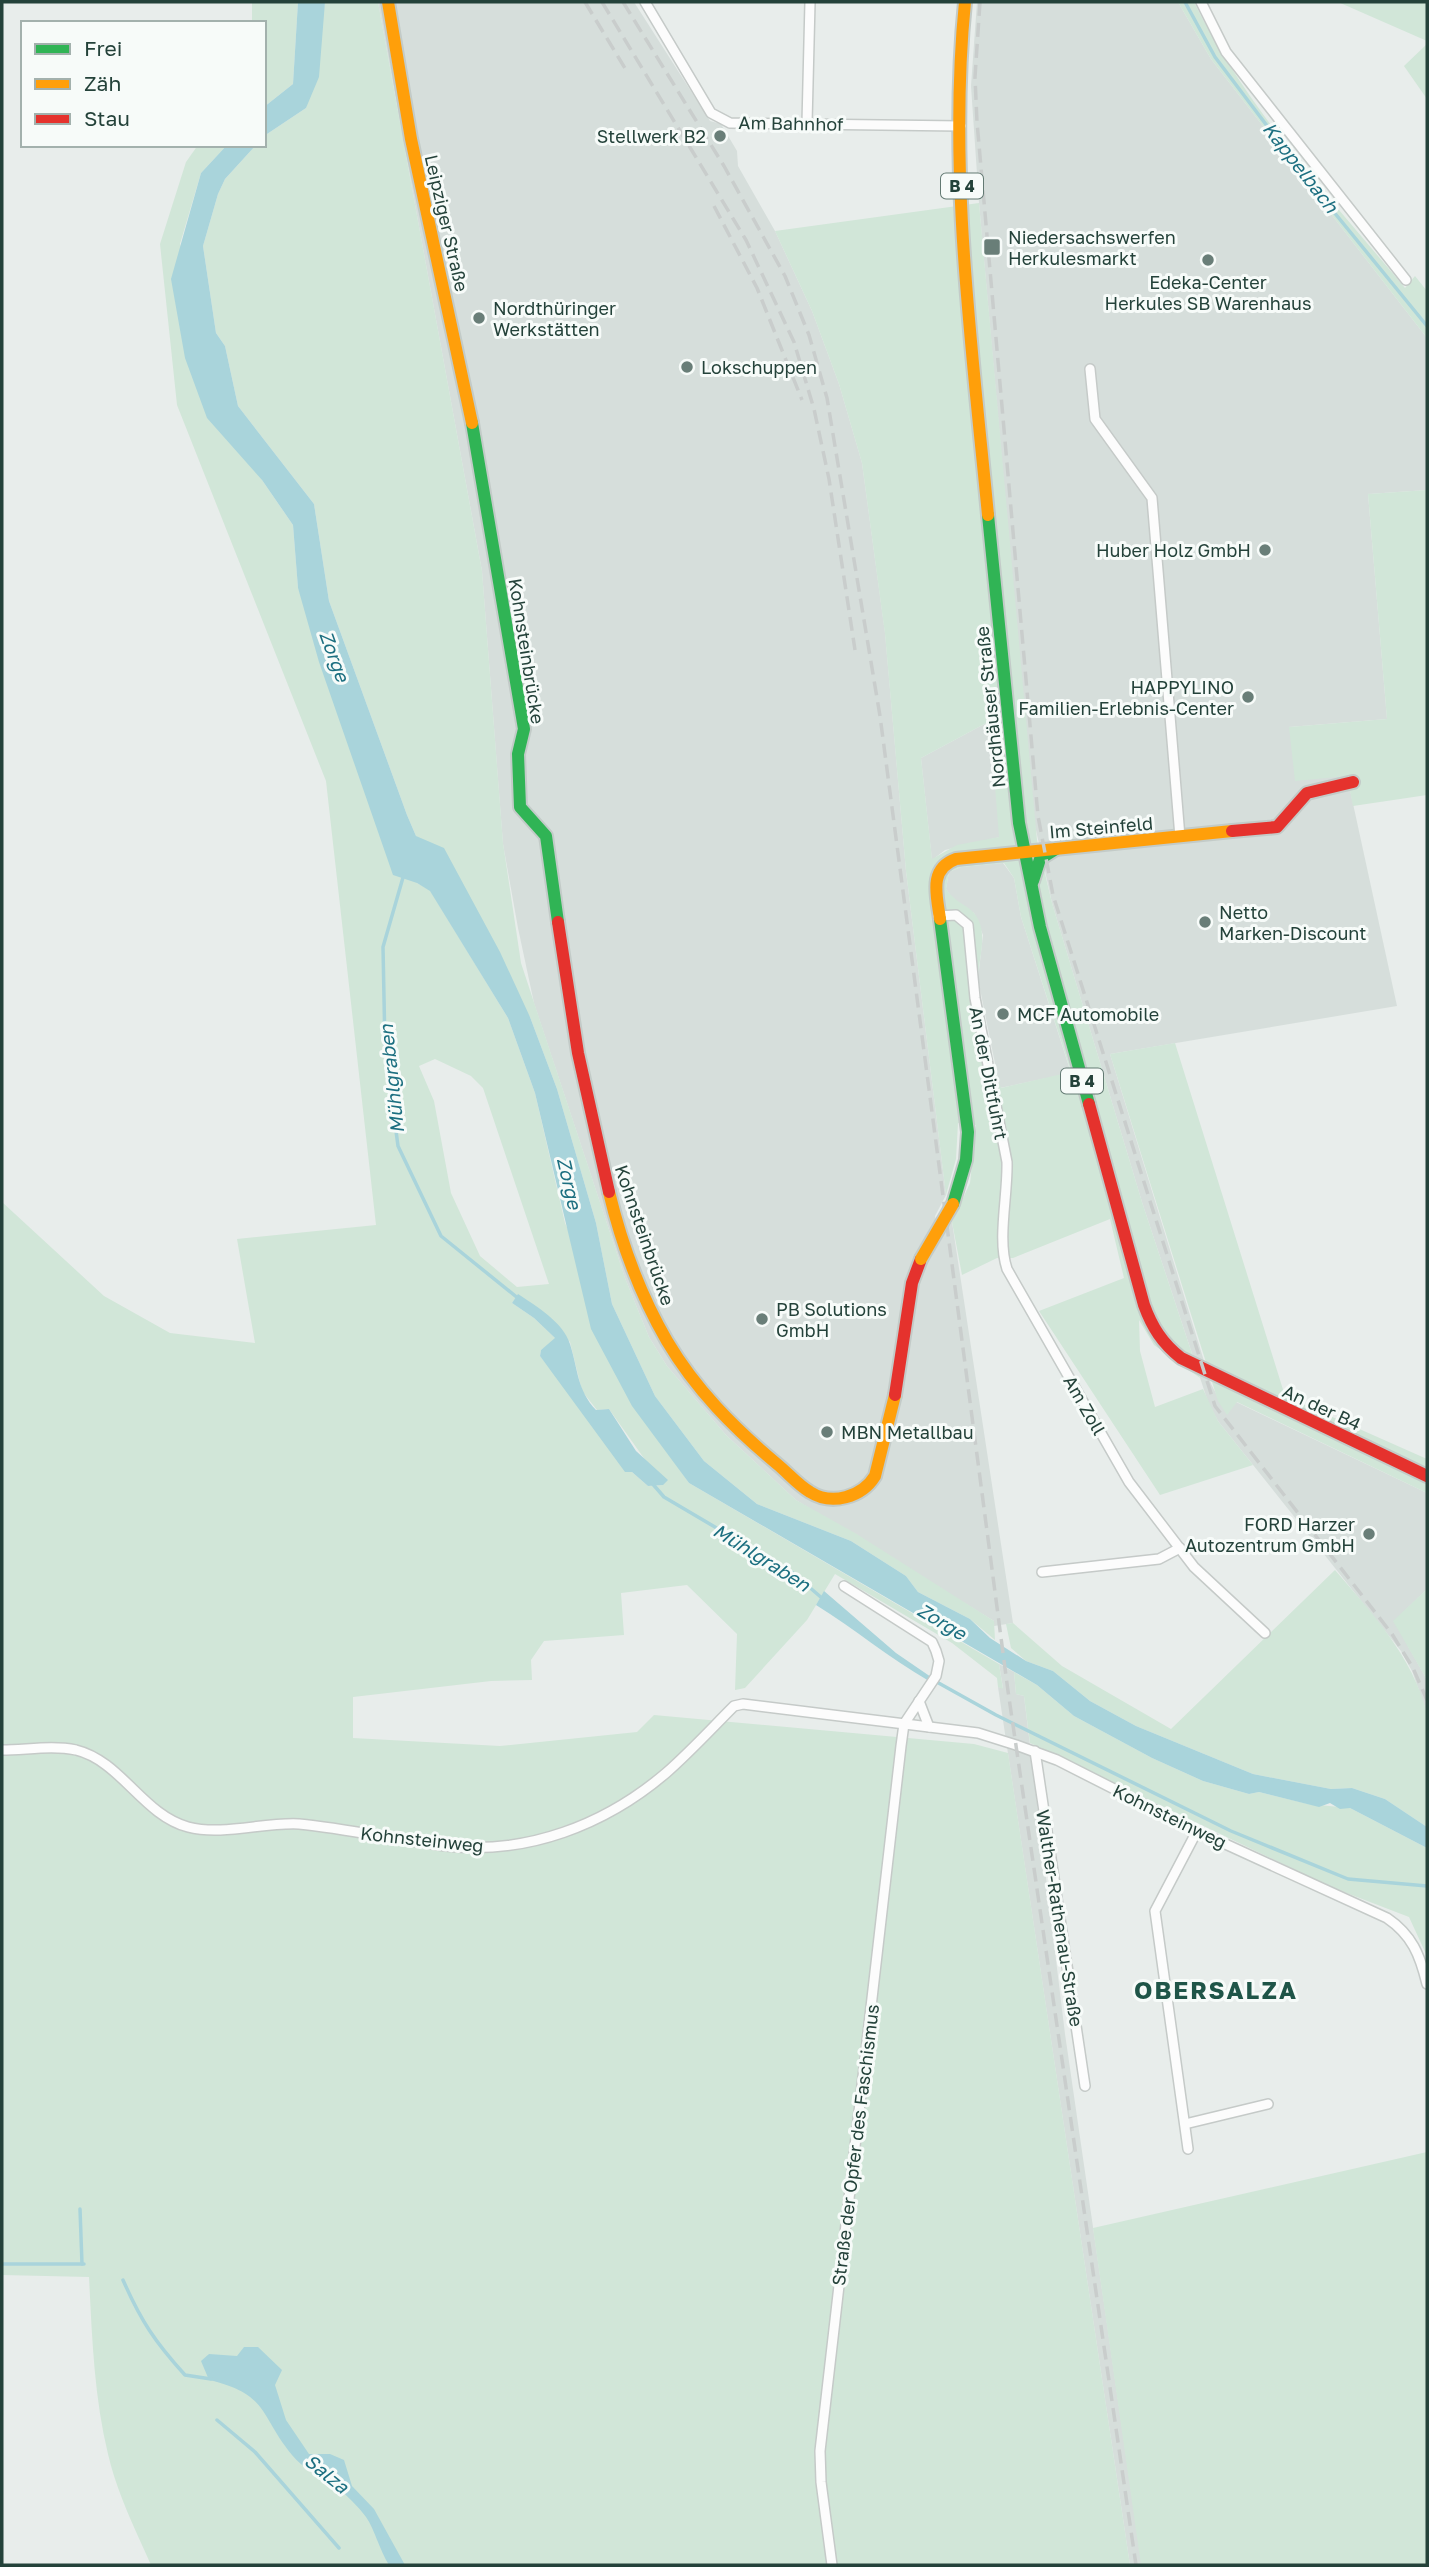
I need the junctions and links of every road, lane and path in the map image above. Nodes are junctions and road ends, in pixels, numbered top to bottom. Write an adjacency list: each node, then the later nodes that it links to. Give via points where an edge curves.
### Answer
1 (388, 2): 10 (street, Leipziger Straße, via 411,139)
2 (645, 2): 6 (street, Am Bahnhof, via 711,113 730,123)
3 (810, 2): 6 (street)
4 (965, 2): 7 (street, Nordhäuser Straße / B 4, via 959,63)
5 (1201, 2): 8 (street, via 1226,52)
6 (807, 123): 7 (street, Am Bahnhof)
7 (961, 126): 14 (street, Nordhäuser Straße / B 4, via 974,370)
8 (1406, 281)
9 (1090, 369): 12 (street, via 1095,419 1152,498)
10 (478, 450): 16 (street, Kohnsteinbrücke, bridge, via 524,729 518,754 520,807 546,836 594,1135 646,1304 706,1398 811,1493 832,1499 859,1493 875,1476 896,1395 912,1283 953,1204 968,1143)
11 (1353, 782): 12 (street, Im Steinfeld, via 1307,793 1277,827)
12 (1181, 837): 13 (street, Im Steinfeld)
13 (1056, 849): 14 (street, Im Steinfeld); 15 (street, via 1040,859)
14 (1024, 852): 15 (street, Nordhäuser Straße / B 4); 16 (street, Kohnsteinbrücke, via 946,860 935,884)
15 (1031, 886): 18 (street, Nordhäuser Straße / B 4, via 1150,1323 1170,1350)
16 (938, 916): 17 (street, An der Dittfuhrt, via 956,915 968,925 975,998 1007,1162)
17 (1002, 1254): 20 (street, Am Zoll, via 1129,1482)
18 (1202, 1370): 19 (street, An der B4 / B 4)
19 (1427, 1476)
20 (1180, 1549): 21 (street, via 1159,1559); 23 (street, Am Zoll)
21 (1042, 1572)
22 (844, 1586): 24 (street, via 932,1642 939,1661 936,1676)
23 (1265, 1633)
24 (919, 1701): 25 (street); 26 (street)
25 (904, 1724): 26 (street, Kohnsteinweg); 27 (street, Kohnsteinweg, via 734,1706 666,1773 595,1820 568,1833 528,1843 480,1847 299,1824 190,1827 151,1806 106,1766 77,1750); 35 (street, Straße der Opfer des Faschismus, via 820,2452)
26 (929, 1727): 28 (street, Kohnsteinweg, via 978,1733)
27 (2, 1750)
28 (1035, 1751): 29 (street, Kohnsteinweg); 31 (street, Walther-Rathenau-Straße)
29 (1197, 1830): 30 (street, Kohnsteinweg, via 1366,1907 1402,1929 1421,1959); 33 (street, via 1155,1911)
30 (1427, 1984)
31 (1085, 2086)
32 (1268, 2104): 33 (street)
33 (1185, 2124): 34 (street)
34 (1188, 2149)
35 (832, 2565)

